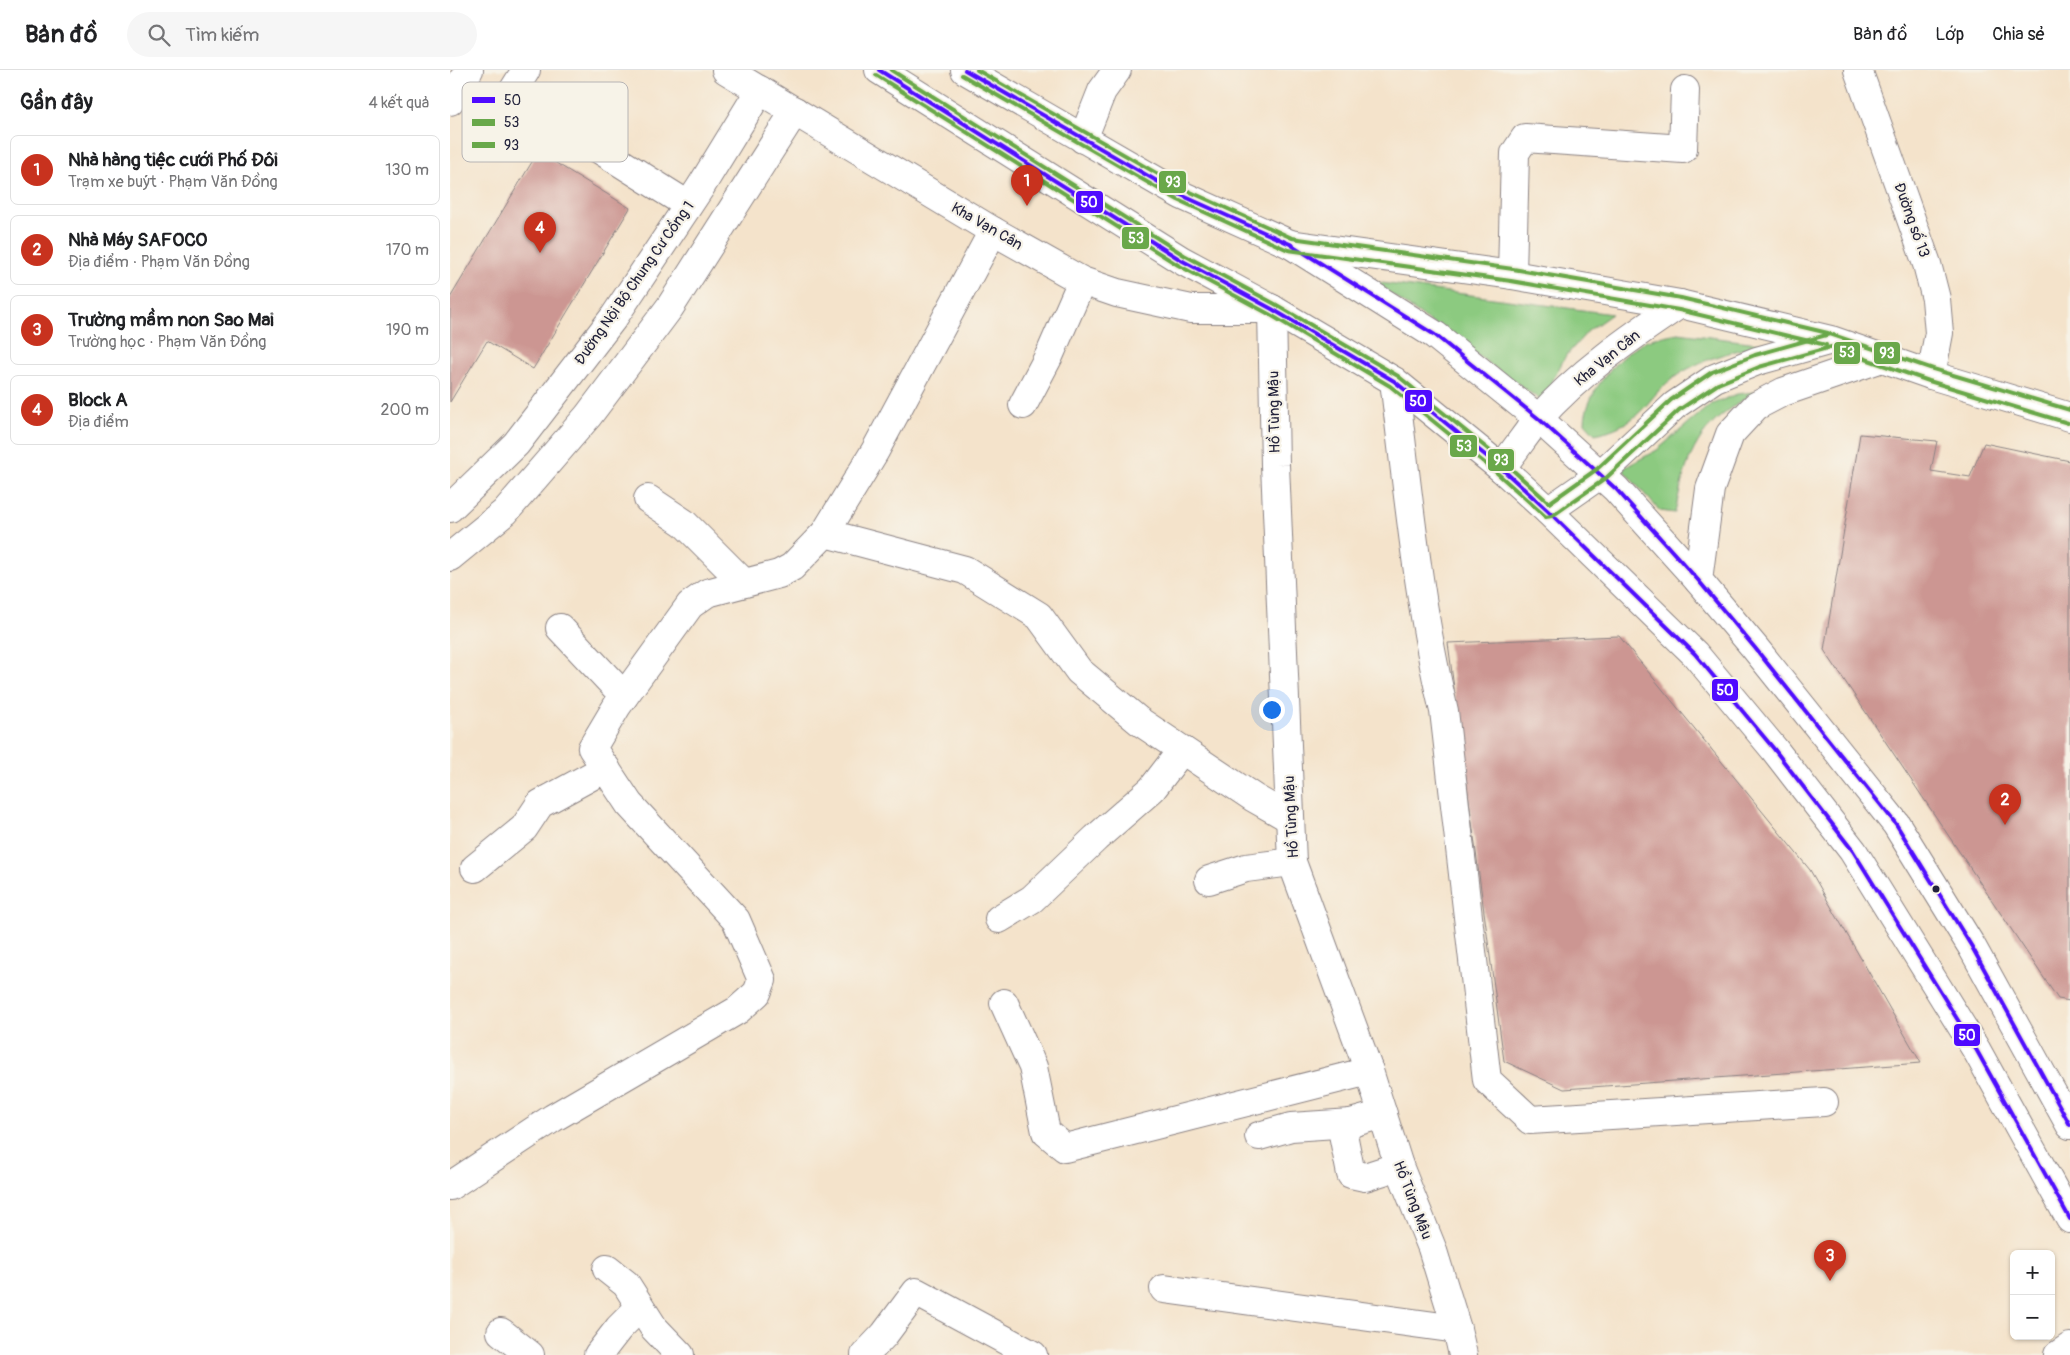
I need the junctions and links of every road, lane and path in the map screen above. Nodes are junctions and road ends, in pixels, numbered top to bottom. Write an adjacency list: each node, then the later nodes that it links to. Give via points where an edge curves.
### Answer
1 (469, 70): 11 (main road)
2 (526, 70): 8 (main road)
3 (726, 70): 9 (main road, Kha Vạn Cân)
4 (879, 70): 21 (main road, via 1181,260)
5 (965, 70): 13 (main road)
6 (1117, 70): 13 (main road, via 1102,91)
7 (1858, 70): 24 (main road, Đường số 13, via 1927,264 1936,299 1939,333)
8 (518, 82)
9 (760, 90): 12 (main road, Kha Vạn Cân); 15 (main road, Đường Nội Bộ Chung Cư Cổng 1)
10 (1685, 90): 18 (main road, via 1683,149 1525,138 1515,153)
11 (450, 101)
12 (794, 111): 16 (main road, Kha Vạn Cân); 35 (main road, via 670,307 594,408 505,512)
13 (1083, 139): 17 (main road, via 1181,195)
14 (619, 162): 15 (main road)
15 (688, 205): 32 (main road, Đường Nội Bộ Chung Cư Cổng 1, via 614,317 516,444)
16 (993, 231): 19 (main road, Kha Vạn Cân); 34 (main road, via 875,451)
17 (1290, 244): 18 (main road); 28 (main road, via 1435,335)
18 (1512, 275): 20 (main road)
19 (1082, 281): 21 (main road, Kha Vạn Cân, via 1117,293 1190,308); 26 (main road)
20 (1680, 304): 22 (main road); 28 (main road, Kha Vạn Cân, via 1605,356)
21 (1272, 309): 25 (main road); 42 (main road, Hồ Tùng Mậu, via 1275,466)
22 (1831, 340): 23 (main road); 30 (main road, via 1757,360 1715,378 1676,405)
23 (1882, 358): 24 (main road); 36 (main road, via 1782,392 1756,406 1730,434 1710,488)
24 (1932, 375): 27 (main road)
25 (1394, 381): 29 (main road); 49 (main road, via 1416,564 1430,655 1444,711 1487,1080 1530,1120)
26 (1023, 405)
27 (2070, 417)
28 (1539, 419): 29 (main road, Kha Vạn Cân); 30 (main road)
29 (1501, 468): 33 (main road)
30 (1601, 474): 33 (main road); 36 (main road)
31 (648, 499): 37 (main road, via 684,523)
32 (450, 508)
33 (1548, 511): 56 (main road, via 1694,654 1774,749 1853,851 1977,1051)
34 (825, 533): 37 (main road, via 792,567 779,574); 40 (main road, via 965,570 1039,616 1079,671 1139,722)
35 (450, 557)
36 (1698, 580): 52 (main road, via 1896,824 1972,946)
37 (744, 583): 39 (main road, via 707,592 690,605)
38 (560, 628): 39 (main road)
39 (624, 696): 41 (main road, via 592,748)
40 (1182, 750): 42 (main road); 46 (main road, via 1152,789 1032,899)
41 (606, 768): 44 (main road, via 540,804 524,828); 55 (main road, via 629,804 736,920 762,980 757,993 738,1010 553,1118)
42 (1290, 818): 43 (main road, Hồ Tùng Mậu)
43 (1292, 862): 45 (main road, via 1246,868); 48 (main road, Hồ Tùng Mậu)
44 (475, 868)
45 (1209, 880)
46 (999, 919)
47 (1004, 1003): 48 (main road, via 1033,1067 1046,1132 1065,1148)
48 (1369, 1071): 50 (main road, Hồ Tùng Mậu)
49 (1824, 1102)
50 (1383, 1114): 51 (main road); 54 (main road, Hồ Tùng Mậu)
51 (1351, 1122): 53 (main road, via 1291,1127); 54 (main road, via 1343,1134 1351,1174 1365,1178)
52 (2070, 1125)
53 (1259, 1136)
54 (1399, 1166): 60 (main road, Hồ Tùng Mậu, via 1432,1248)
55 (450, 1186)
56 (2070, 1219)
57 (607, 1269): 59 (main road, via 626,1284)
58 (1164, 1289): 60 (main road)
59 (640, 1307): 64 (main road); 65 (main road, via 654,1328)
60 (1457, 1329): 68 (main road, Hồ Tùng Mậu)
61 (501, 1332): 63 (main road)
62 (2070, 1347): 69 (main road)
63 (530, 1355)
64 (598, 1355)
65 (680, 1355)
66 (865, 1355): 67 (main road, via 916,1292)
67 (1033, 1355)
68 (1463, 1355)
69 (2058, 1355)

